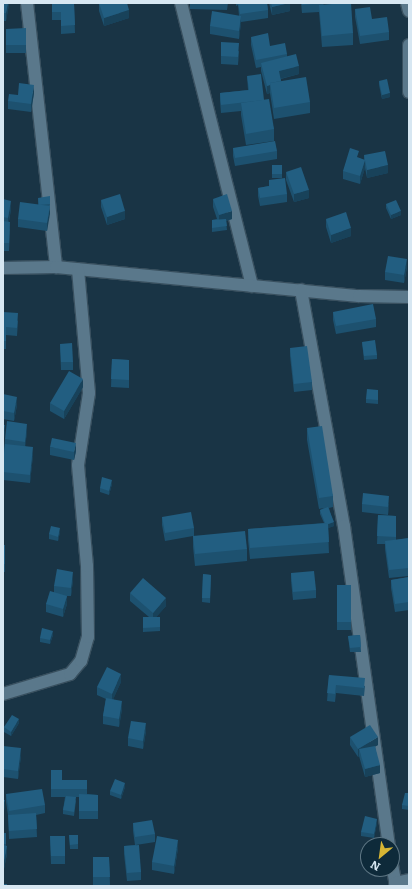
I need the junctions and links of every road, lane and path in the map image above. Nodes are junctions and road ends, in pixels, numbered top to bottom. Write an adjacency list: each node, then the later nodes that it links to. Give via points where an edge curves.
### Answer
1 (27, 3): 7 (street)
2 (181, 3): 10 (street)
3 (407, 3): 4 (street)
4 (409, 11)
5 (409, 45): 6 (street)
6 (409, 92)
7 (56, 267): 8 (street); 9 (street)
8 (3, 268)
9 (78, 269): 10 (street); 13 (street, via 89,393 78,465 87,566 88,637 81,661 70,674)
10 (252, 286): 11 (street)
11 (301, 290): 12 (street, via 359,296); 14 (street, via 344,526)
12 (409, 297)
13 (3, 694)
14 (388, 837)
15 (409, 880): 16 (street)
16 (395, 884)

